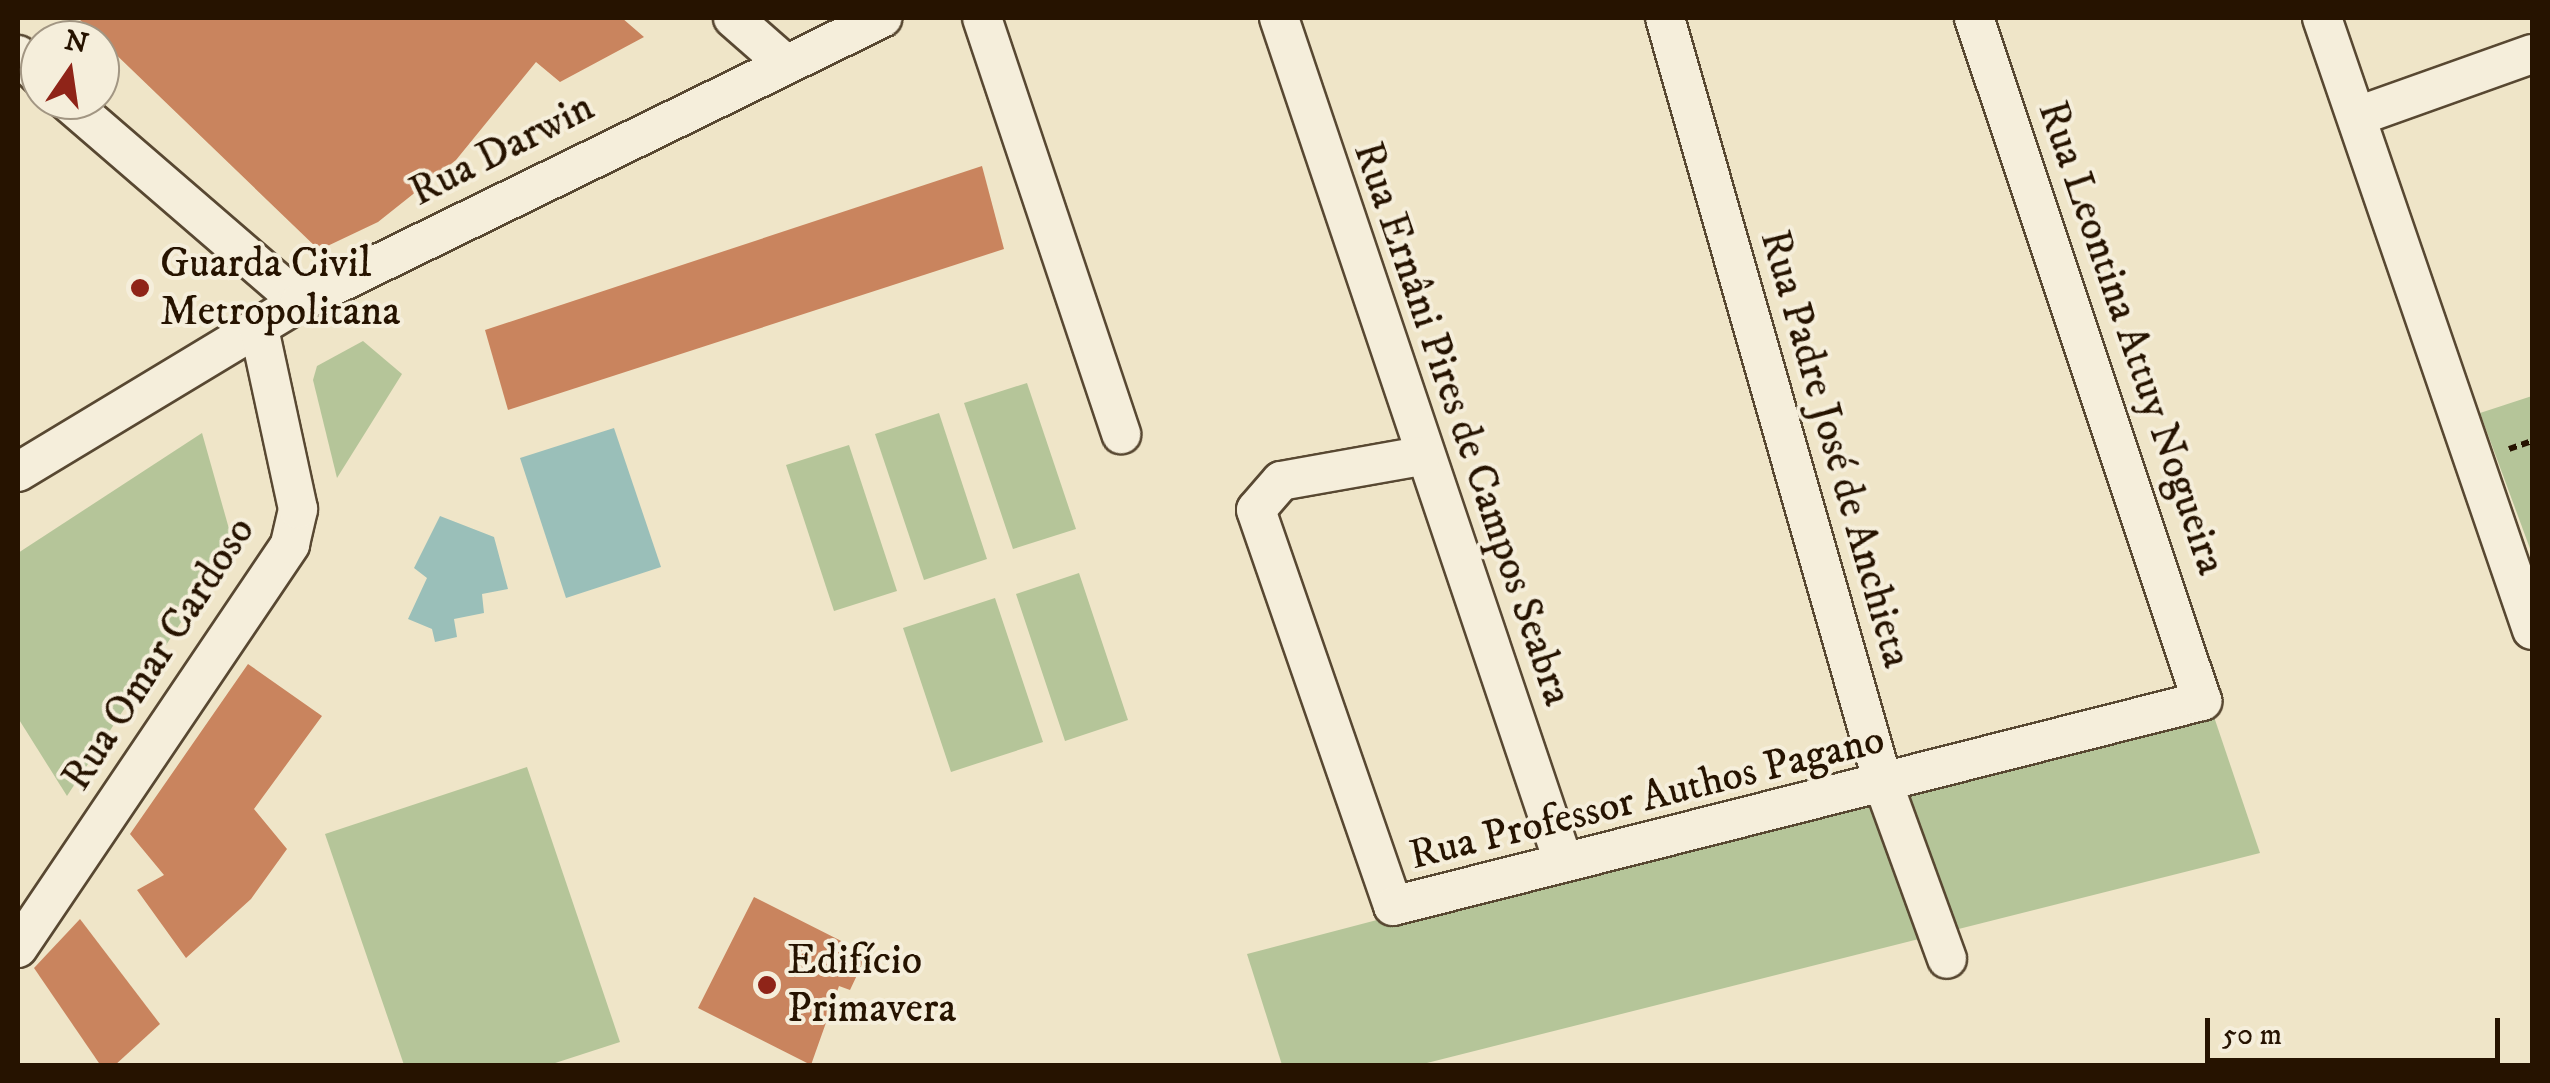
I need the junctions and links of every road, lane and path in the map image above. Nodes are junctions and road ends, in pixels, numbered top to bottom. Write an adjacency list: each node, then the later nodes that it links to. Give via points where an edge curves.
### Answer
1 (733, 18): 9 (street)
2 (882, 18): 9 (street, Rua Darwin)
3 (982, 18): 14 (street)
4 (1279, 18): 15 (street, Rua Ernâni Pires de Campos Seabra)
5 (1665, 18): 19 (street, Rua Padre José de Anchieta)
6 (1974, 18): 18 (street, Rua Leontina Attuy Nogueira)
7 (2322, 18): 10 (street)
8 (2532, 54): 10 (street)
9 (781, 60): 12 (street, Rua Darwin)
10 (2358, 116): 17 (street)
11 (89, 120): 12 (street)
12 (300, 302): 13 (street, Rua Darwin)
13 (260, 329): 16 (street, Rua Darwin); 21 (street, Rua Omar Cardoso, via 298,508 290,544)
14 (1121, 434)
15 (1421, 456): 20 (street, Rua Ernâni Pires de Campos Seabra); 20 (street, Rua Professor Authos Pagano, via 1281,482 1256,510 1384,899 1409,908)
16 (18, 472)
17 (2532, 630)
18 (2202, 687): 19 (street, Rua Professor Authos Pagano, via 2189,710)
19 (1883, 783): 20 (street, Rua Professor Authos Pagano); 22 (street, Rua Padre José de Anchieta)
20 (1562, 858)
21 (18, 948)
22 (1947, 958)

